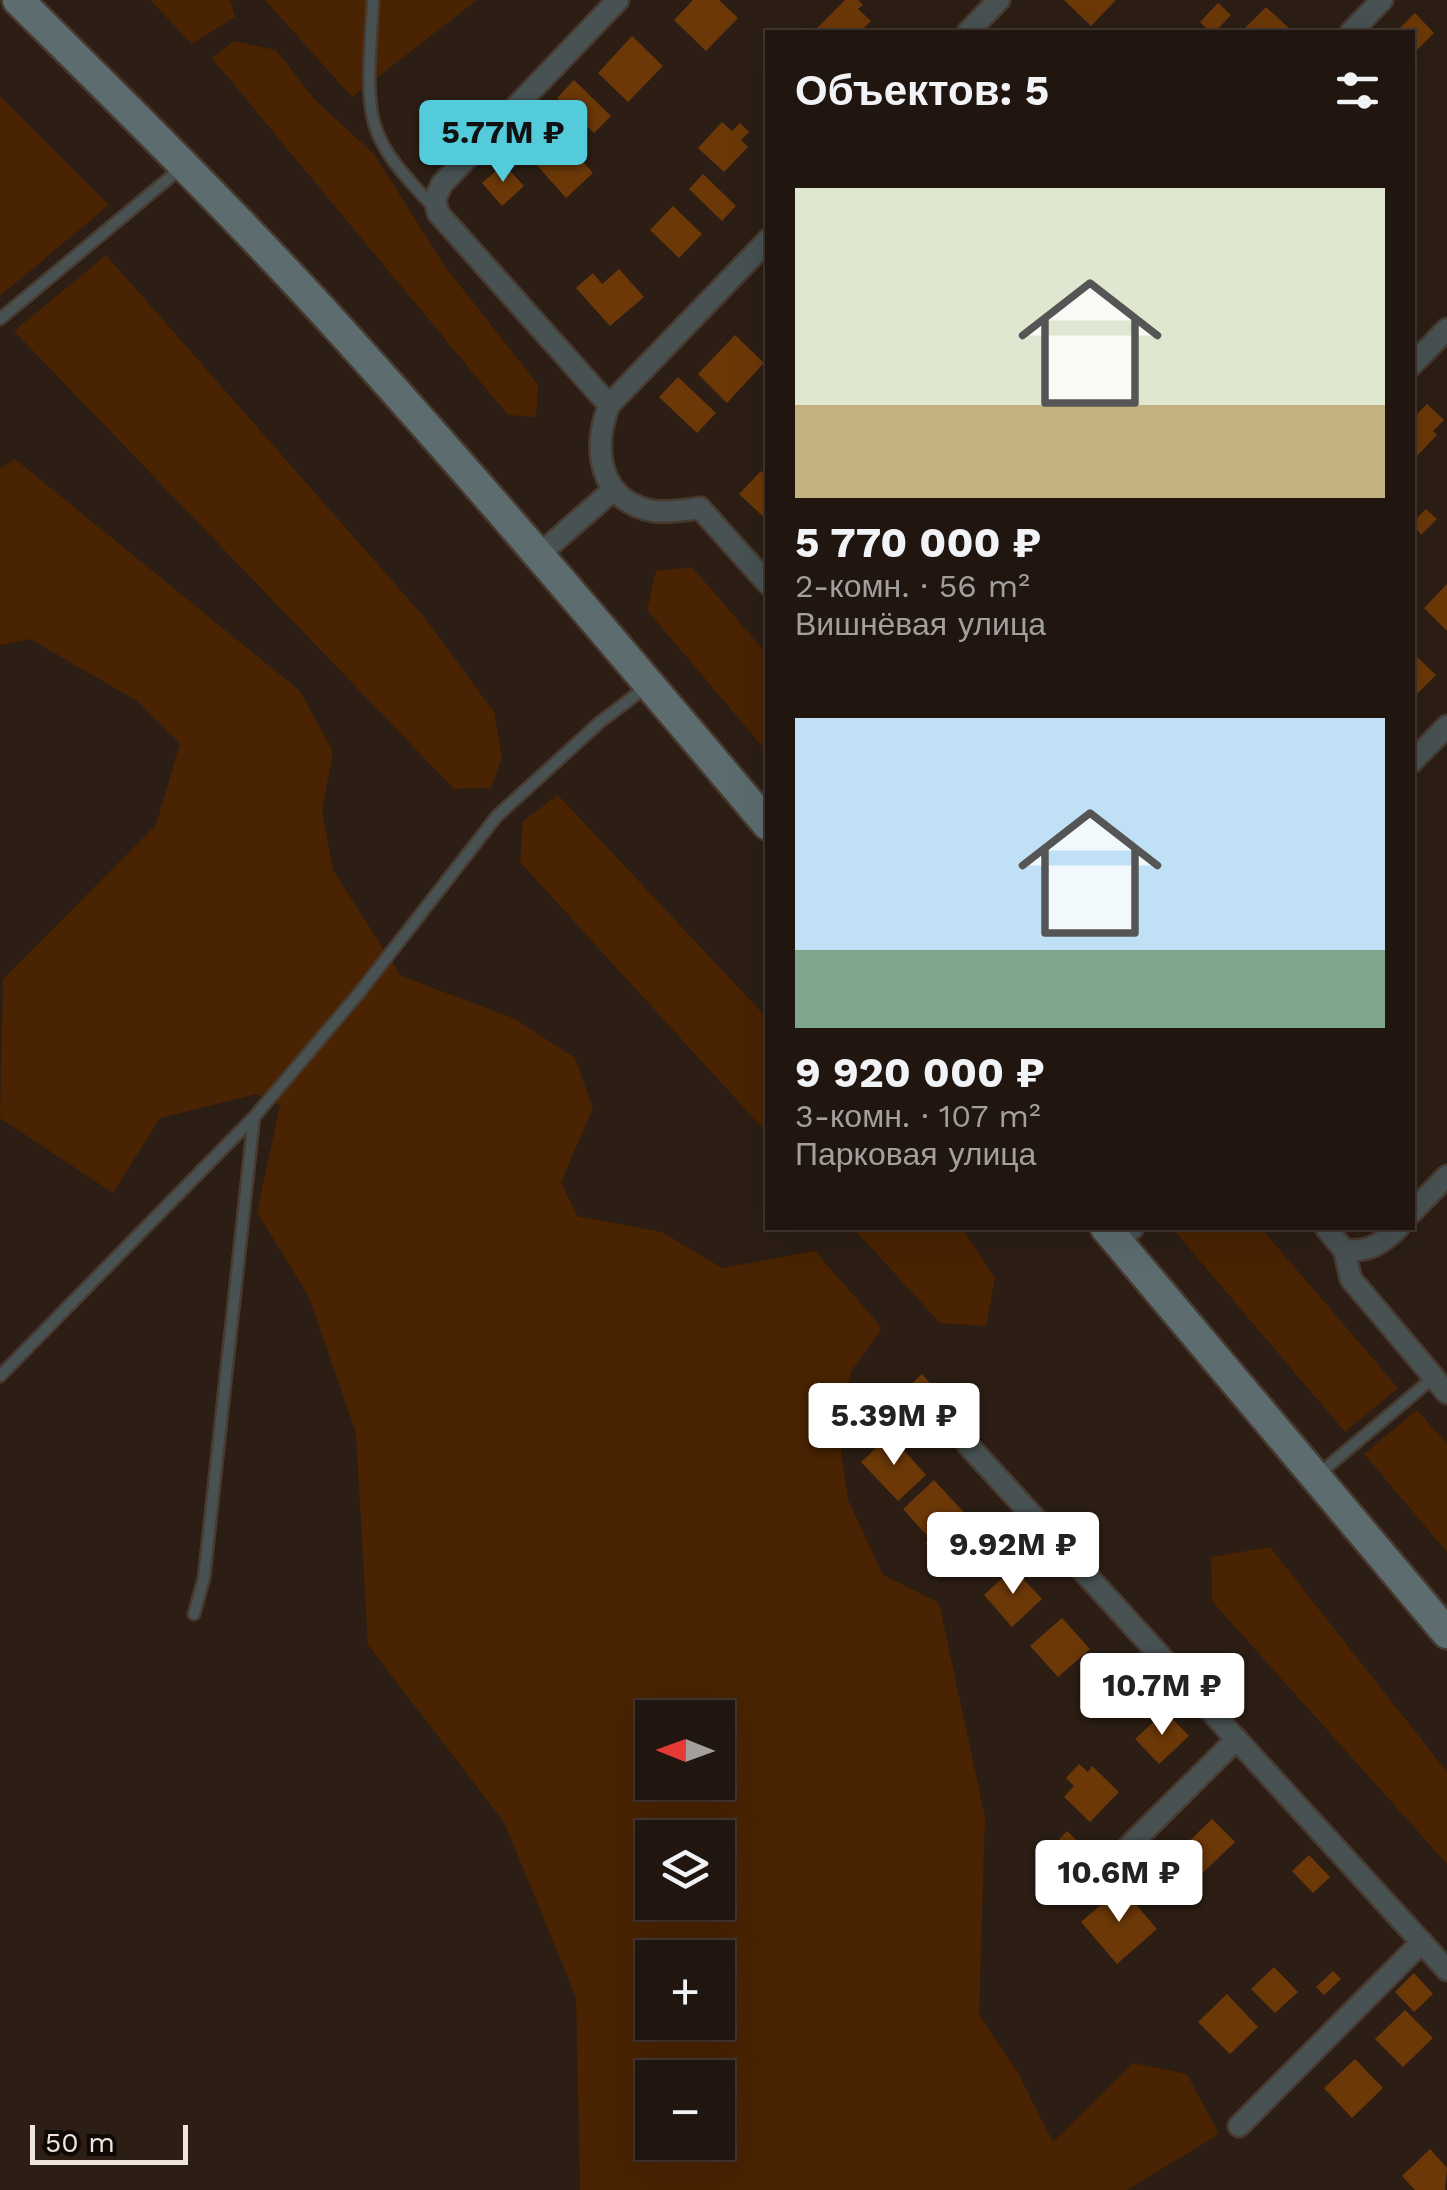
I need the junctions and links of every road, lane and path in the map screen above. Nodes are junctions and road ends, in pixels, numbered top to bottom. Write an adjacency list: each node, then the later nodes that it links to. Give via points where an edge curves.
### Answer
1 (18, 0): 8 (street)
2 (373, 0): 9 (lane, via 374,124)
3 (618, 0): 9 (street, via 442,184)
4 (999, 0): 6 (street)
5 (1382, 0): 7 (street)
6 (970, 30)
7 (1353, 30)
8 (185, 165): 11 (lane); 16 (street)
9 (438, 212): 14 (street)
10 (765, 243): 14 (street)
11 (0, 319)
12 (1447, 328): 13 (street)
13 (1415, 361)
14 (609, 405): 15 (street, via 600,438)
15 (612, 490): 16 (street); 17 (street, via 658,512 700,508)
16 (539, 556): 18 (street)
17 (765, 581)
18 (649, 685): 21 (street); 22 (lane, via 498,816)
19 (1447, 726): 20 (street)
20 (1415, 759)
21 (765, 821)
22 (254, 1116): 29 (lane); 33 (lane, via 204,1578)
23 (1447, 1176): 24 (street)
24 (1415, 1209)
25 (1328, 1230): 28 (street)
26 (1396, 1230): 28 (street, via 1374,1248)
27 (1119, 1232): 32 (street)
28 (1344, 1250): 30 (street, via 1351,1278)
29 (0, 1376)
30 (1440, 1385): 32 (lane)
31 (968, 1445): 35 (street)
32 (1316, 1477): 34 (street)
33 (194, 1614)
34 (1447, 1633)
35 (1237, 1740): 36 (street); 37 (street)
36 (1117, 1858)
37 (1422, 1942): 38 (street); 39 (street)
38 (1447, 1970)
39 (1239, 2126)

